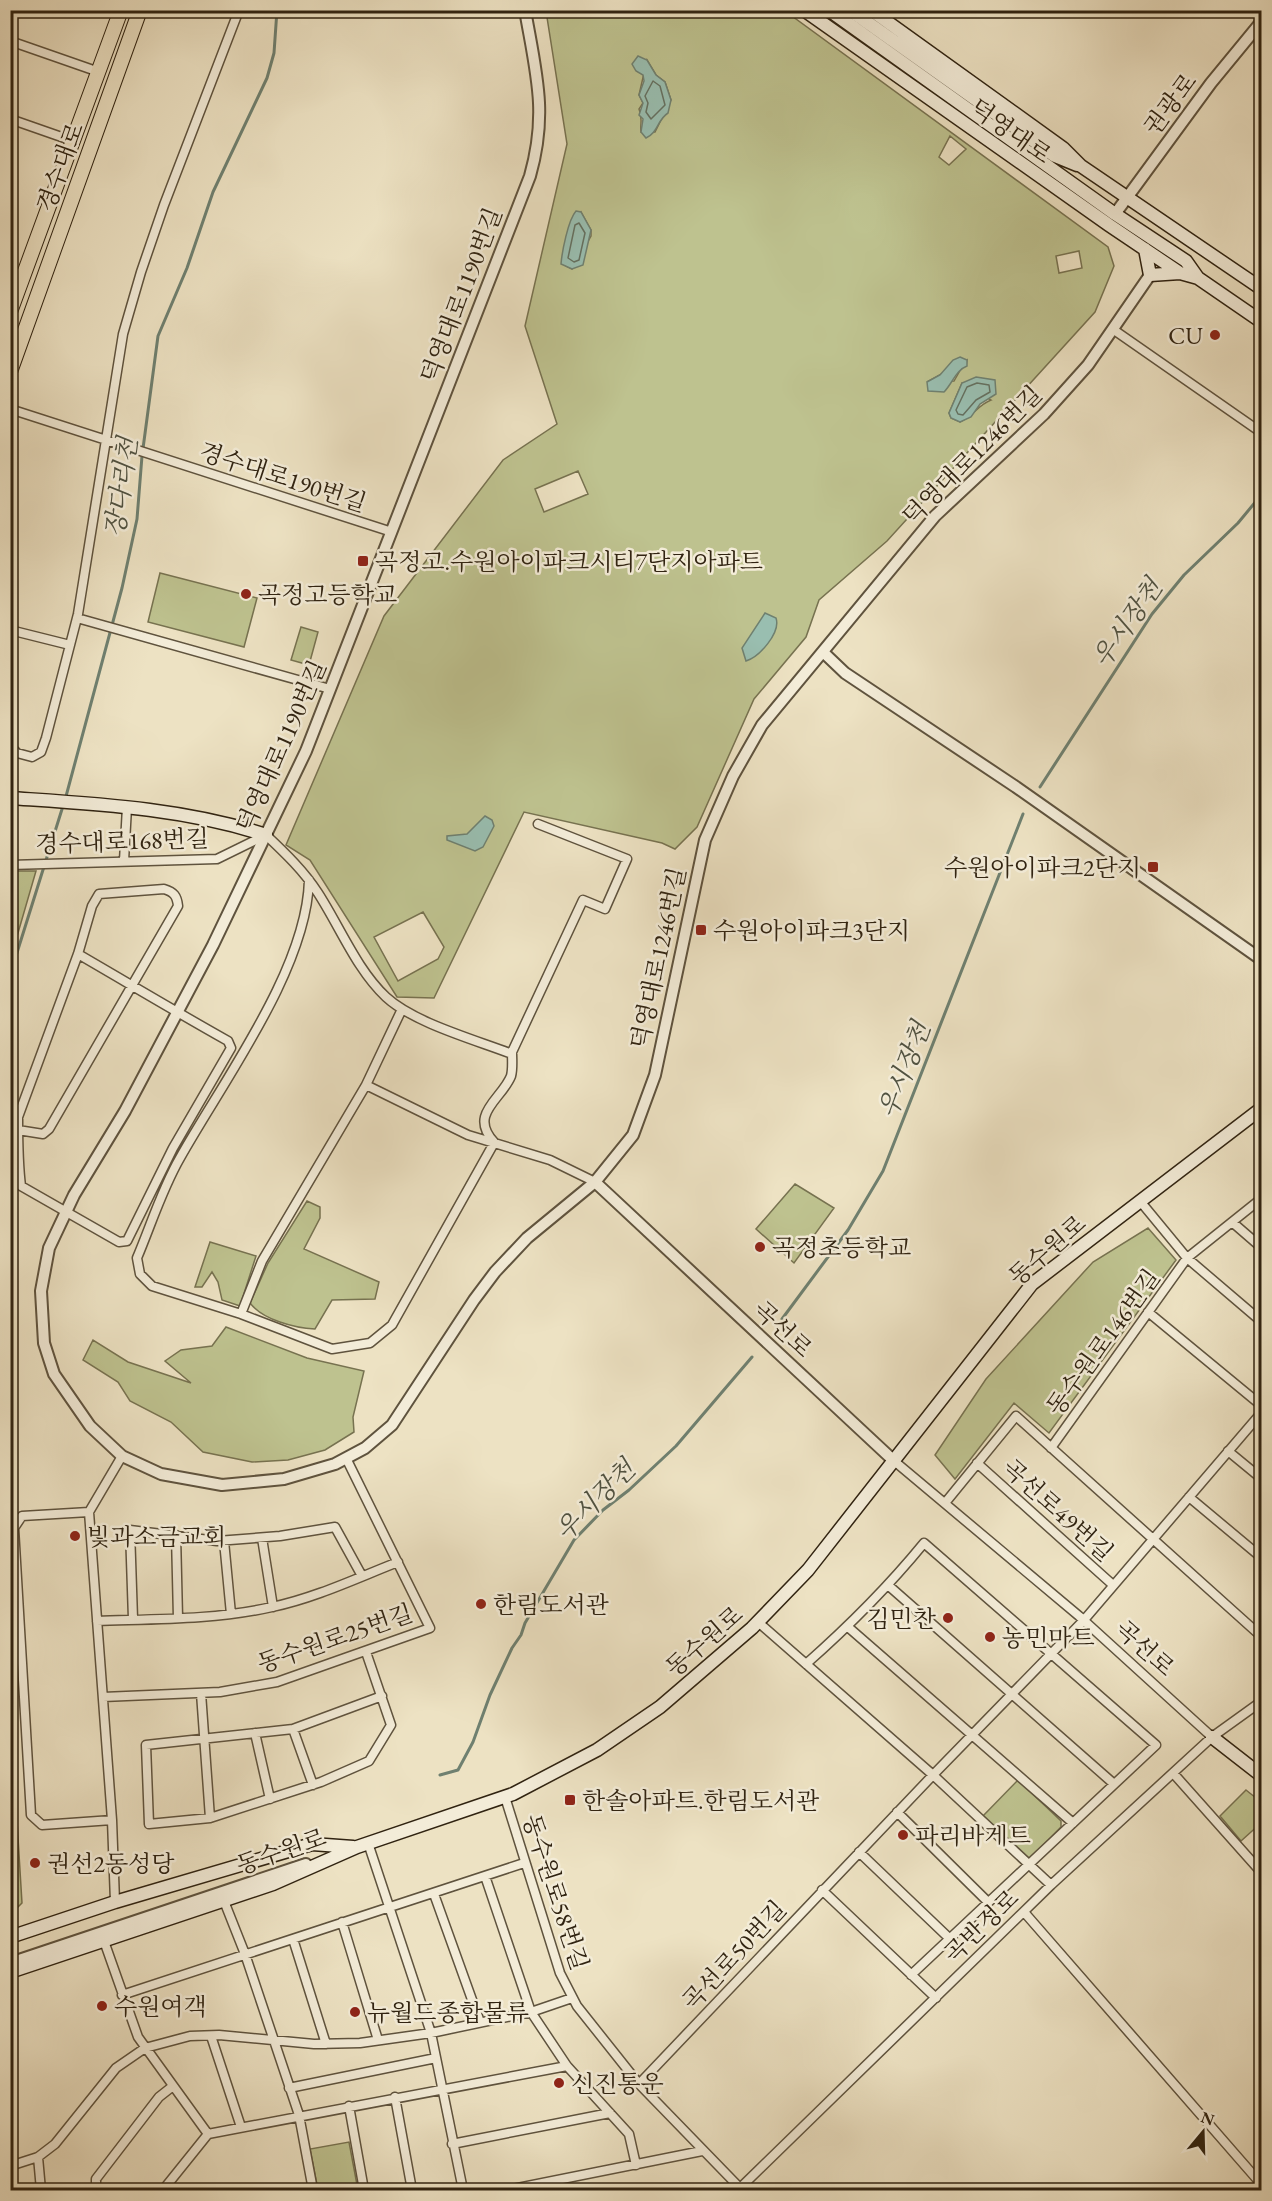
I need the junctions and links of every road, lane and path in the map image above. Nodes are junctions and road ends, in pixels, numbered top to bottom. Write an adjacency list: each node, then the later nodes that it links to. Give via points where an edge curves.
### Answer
1 (121, 10): 12 (main road, 경수대로)
2 (141, 10): 28 (main road, 경수대로)
3 (239, 10): 31 (street, via 141,272 123,334)
4 (525, 10): 32 (street, 덕영대로1190번길, via 541,116 537,150)
5 (804, 10): 19 (main road, 덕영대로)
6 (829, 10): 13 (main road)
7 (850, 10): 13 (main road)
8 (872, 10): 9 (main road, 덕영대로)
9 (888, 15): 16 (main road, 덕영대로, via 1063,147)
10 (1262, 21): 17 (street, 권광로)
11 (10, 41): 12 (street)
12 (99, 72): 15 (main road, 경수대로)
13 (927, 73): 16 (main road, 덕영대로, via 1055,156); 18 (main road, 덕영대로)
14 (10, 119): 15 (street)
15 (74, 141): 23 (main road, 경수대로)
16 (1081, 166): 17 (main road, 덕영대로)
17 (1127, 197): 18 (street, 권광로); 24 (main road, 덕영대로)
18 (1114, 214): 22 (main road, 덕영대로, via 1186,261)
19 (1145, 249): 20 (main road, 덕영대로); 21 (main road)
20 (1180, 273): 21 (main road); 22 (main road, 덕영대로)
21 (1150, 275): 27 (street, 덕영대로1246번길)
22 (1198, 278): 26 (main road, 덕영대로)
23 (16, 279): 25 (main road, 경수대로)
24 (1262, 289)
25 (10, 312)
26 (1262, 322)
27 (1114, 330): 30 (street); 36 (street, 덕영대로1246번길, via 1044,414 935,516)
28 (10, 372)
29 (10, 409): 31 (street)
30 (1262, 433)
31 (105, 441): 32 (street, 경수대로190번길); 33 (street)
32 (392, 532): 37 (street, 덕영대로1190번길)
33 (76, 618): 35 (street); 37 (street)
34 (10, 630): 35 (street)
35 (70, 645): 38 (street, via 41,752 33,757 17,753)
36 (823, 652): 47 (street, via 845,673 1016,787); 56 (street, 덕영대로1246번길, via 762,724 733,776 705,840 655,1075 633,1135)
37 (330, 689): 42 (street, 덕영대로1190번길)
38 (10, 746)
39 (10, 798): 40 (main road)
40 (127, 807): 42 (main road, via 230,823); 43 (street)
41 (538, 824): 51 (street, via 627,859 605,909 583,900)
42 (266, 835): 43 (street, 경수대로168번길, via 217,859); 45 (street); 50 (street, 덕영대로1190번길)
43 (124, 861): 44 (street, 경수대로168번길)
44 (10, 865)
45 (309, 880): 49 (street, via 372,983); 64 (street, via 309,902 265,1015 178,1161 136,1258 140,1274 152,1286)
46 (78, 954): 48 (street); 48 (street, via 99,894 164,889 172,892 178,906); 54 (street, via 18,1117)
47 (1262, 960)
48 (132, 986): 50 (street); 54 (street, via 49,1129 43,1134)
49 (402, 1010): 51 (street); 52 (street)
50 (177, 1012): 59 (street, 덕영대로1190번길); 59 (street, via 228,1041 231,1048 173,1148 132,1233 127,1241 119,1242)
51 (512, 1053): 55 (street, via 510,1077 485,1116 486,1134)
52 (366, 1085): 55 (street, via 468,1135); 64 (street, via 262,1261)
53 (1262, 1108): 58 (main road, 동수원로)
54 (18, 1130): 59 (street, via 21,1186)
55 (494, 1143): 56 (street, via 550,1161); 64 (street, via 392,1325 370,1343 332,1349)
56 (595, 1182): 71 (street, 덕영대로1246번길, via 527,1238 495,1272 392,1425); 72 (street, 곡선로)
57 (1262, 1198): 60 (street, 동수원로146번길)
58 (1140, 1201): 62 (street, 동수원로146번길); 72 (main road, 동수원로, via 1032,1284)
59 (67, 1211): 70 (street, 덕영대로1190번길, via 49,1248 41,1292 44,1343 54,1374 90,1426)
60 (1232, 1222): 61 (street); 62 (street, 동수원로146번길)
61 (1262, 1248)
62 (1187, 1258): 63 (street, 동수원로146번길); 65 (street, 동수원로146번길)
63 (1148, 1312): 66 (street); 68 (street, 동수원로146번길)
64 (241, 1314)
65 (1262, 1322)
66 (1262, 1406)
67 (1262, 1412): 69 (street, 곡선로49번길)
68 (1051, 1448): 73 (street, 곡선로49번길, via 1016,1416); 80 (street, 곡선로49번길)
69 (1228, 1451): 74 (street); 75 (street, 곡선로49번길)
70 (122, 1456): 71 (street, 덕영대로1246번길, via 161,1474 222,1485 284,1479); 77 (street)
71 (346, 1458): 83 (street, 동수원로25번길)
72 (893, 1460): 76 (street, 곡선로); 93 (main road, 동수원로, via 808,1570)
73 (977, 1463): 76 (street); 85 (street, 곡선로49번길)
74 (1262, 1479)
75 (1189, 1497): 80 (street, 곡선로49번길); 82 (street)
76 (945, 1503): 91 (street, 곡선로)
77 (89, 1512): 92 (street); 118 (street, via 22,1516 14,1528 31,1815 42,1825)
78 (176, 1535): 81 (street); 89 (street); 90 (street, via 130,1530)
79 (262, 1538): 81 (street); 84 (street, via 335,1527); 87 (street)
80 (1153, 1539): 85 (street, 곡선로49번길); 95 (street, 곡선로49번길)
81 (224, 1541): 88 (street)
82 (1262, 1558)
83 (398, 1562): 84 (street); 96 (street, 동수원로25번길, via 430,1628)
84 (362, 1576): 87 (street)
85 (1113, 1585): 91 (street, 곡선로49번길)
86 (889, 1586): 94 (street); 97 (street, via 924,1543); 100 (street)
87 (273, 1607): 88 (street)
88 (231, 1614): 89 (street)
89 (178, 1618): 90 (street)
90 (132, 1620): 92 (street)
91 (1084, 1620): 97 (street, 곡선로50번길); 107 (street, 곡선로)
92 (97, 1621): 102 (street)
93 (758, 1622): 98 (street); 114 (main road, 동수원로, via 660,1707 597,1750)
94 (848, 1627): 98 (street); 106 (street)
95 (1262, 1637)
96 (366, 1652): 99 (street, 동수원로25번길, via 277,1682); 101 (street)
97 (1051, 1653): 100 (street, 곡선로50번길); 112 (street, via 1156,1745)
98 (806, 1664): 110 (street)
99 (201, 1693): 102 (street, 동수원로25번길); 108 (street)
100 (1012, 1694): 106 (street, 곡선로50번길); 112 (street)
101 (382, 1696): 104 (street); 113 (street, via 391,1725 369,1761)
102 (103, 1697): 118 (street)
103 (1262, 1701): 107 (street, 곡반정로)
104 (293, 1729): 105 (street); 113 (street)
105 (255, 1733): 108 (street); 115 (street)
106 (972, 1735): 110 (street, 곡선로50번길); 119 (street)
107 (1212, 1737): 109 (street, 곡반정로); 111 (main road, 곡선로)
108 (204, 1740): 117 (street); 117 (street, via 146,1745 149,1824)
109 (1173, 1773): 124 (street); 126 (street, 곡반정로)
110 (933, 1774): 116 (street, 곡선로50번길); 123 (street)
111 (1262, 1776)
112 (1114, 1784): 119 (street)
113 (313, 1785): 115 (street)
114 (505, 1797): 120 (main road, 동수원로); 122 (street, 동수원로58번길)
115 (270, 1799): 117 (street)
116 (897, 1812): 121 (street, 곡선로50번길); 131 (street)
117 (210, 1818)
118 (112, 1820): 130 (street)
119 (1073, 1823): 123 (street)
120 (363, 1845): 129 (main road); 130 (main road, via 312,1844); 132 (street); 140 (street, 동수원로)
121 (859, 1852): 127 (street, 곡선로50번길); 136 (street)
122 (524, 1863): 125 (street); 144 (street, 동수원로58번길)
123 (1029, 1863): 126 (street); 131 (street)
124 (1262, 1874)
125 (484, 1876): 128 (street); 146 (street)
126 (1051, 1885): 133 (street, 곡반정로)
127 (822, 1890): 142 (street); 156 (street, 곡선로50번길)
128 (434, 1894): 132 (street); 147 (street)
129 (224, 1901): 138 (main road); 139 (street)
130 (114, 1902): 135 (main road)
131 (988, 1902): 136 (street)
132 (389, 1907): 134 (street); 148 (street)
133 (1024, 1912): 145 (street, 곡반정로); 171 (street)
134 (342, 1922): 137 (street); 150 (street)
135 (10, 1937)
136 (949, 1938): 142 (street)
137 (293, 1939): 139 (street); 152 (street)
138 (104, 1941): 141 (main road); 143 (street)
139 (245, 1954): 143 (street); 151 (street)
140 (10, 1963)
141 (10, 1972)
142 (911, 1975): 145 (street)
143 (122, 1995): 153 (street)
144 (572, 1998): 146 (street); 156 (street, 동수원로58번길, via 593,2030)
145 (936, 1998): 172 (street, 곡반정로)
146 (531, 2012): 147 (street); 155 (street)
147 (480, 2022): 148 (street)
148 (431, 2033): 150 (street); 154 (street)
149 (211, 2036): 151 (street); 153 (street, via 190,2036); 164 (street)
150 (378, 2040): 152 (street)
151 (273, 2041): 152 (street); 159 (street)
152 (326, 2044)
153 (145, 2048): 157 (street); 168 (street, via 116,2068 55,2144)
154 (436, 2058): 158 (street); 159 (street)
155 (567, 2066): 158 (street); 162 (street)
156 (639, 2084): 167 (street, 동수원로58번길)
157 (173, 2086): 165 (street); 174 (street, via 159,2097 96,2179)
158 (442, 2087): 160 (street); 166 (street)
159 (289, 2088): 163 (street)
160 (395, 2097): 161 (street); 178 (street)
161 (349, 2106): 163 (street); 177 (street)
162 (610, 2113): 166 (street); 169 (street, via 629,2134)
163 (298, 2115): 164 (street); 176 (street)
164 (241, 2127): 165 (street)
165 (208, 2134): 175 (street)
166 (452, 2144): 179 (street)
167 (702, 2151): 169 (street); 172 (street, 동수원로58번길)
168 (38, 2157): 170 (street); 173 (street)
169 (636, 2165): 180 (street)
170 (10, 2166)
171 (1262, 2185)
172 (739, 2189)
173 (41, 2190)
174 (96, 2190)
175 (162, 2190)
176 (313, 2190)
177 (364, 2190)
178 (412, 2190)
179 (463, 2190)
180 (507, 2190)

